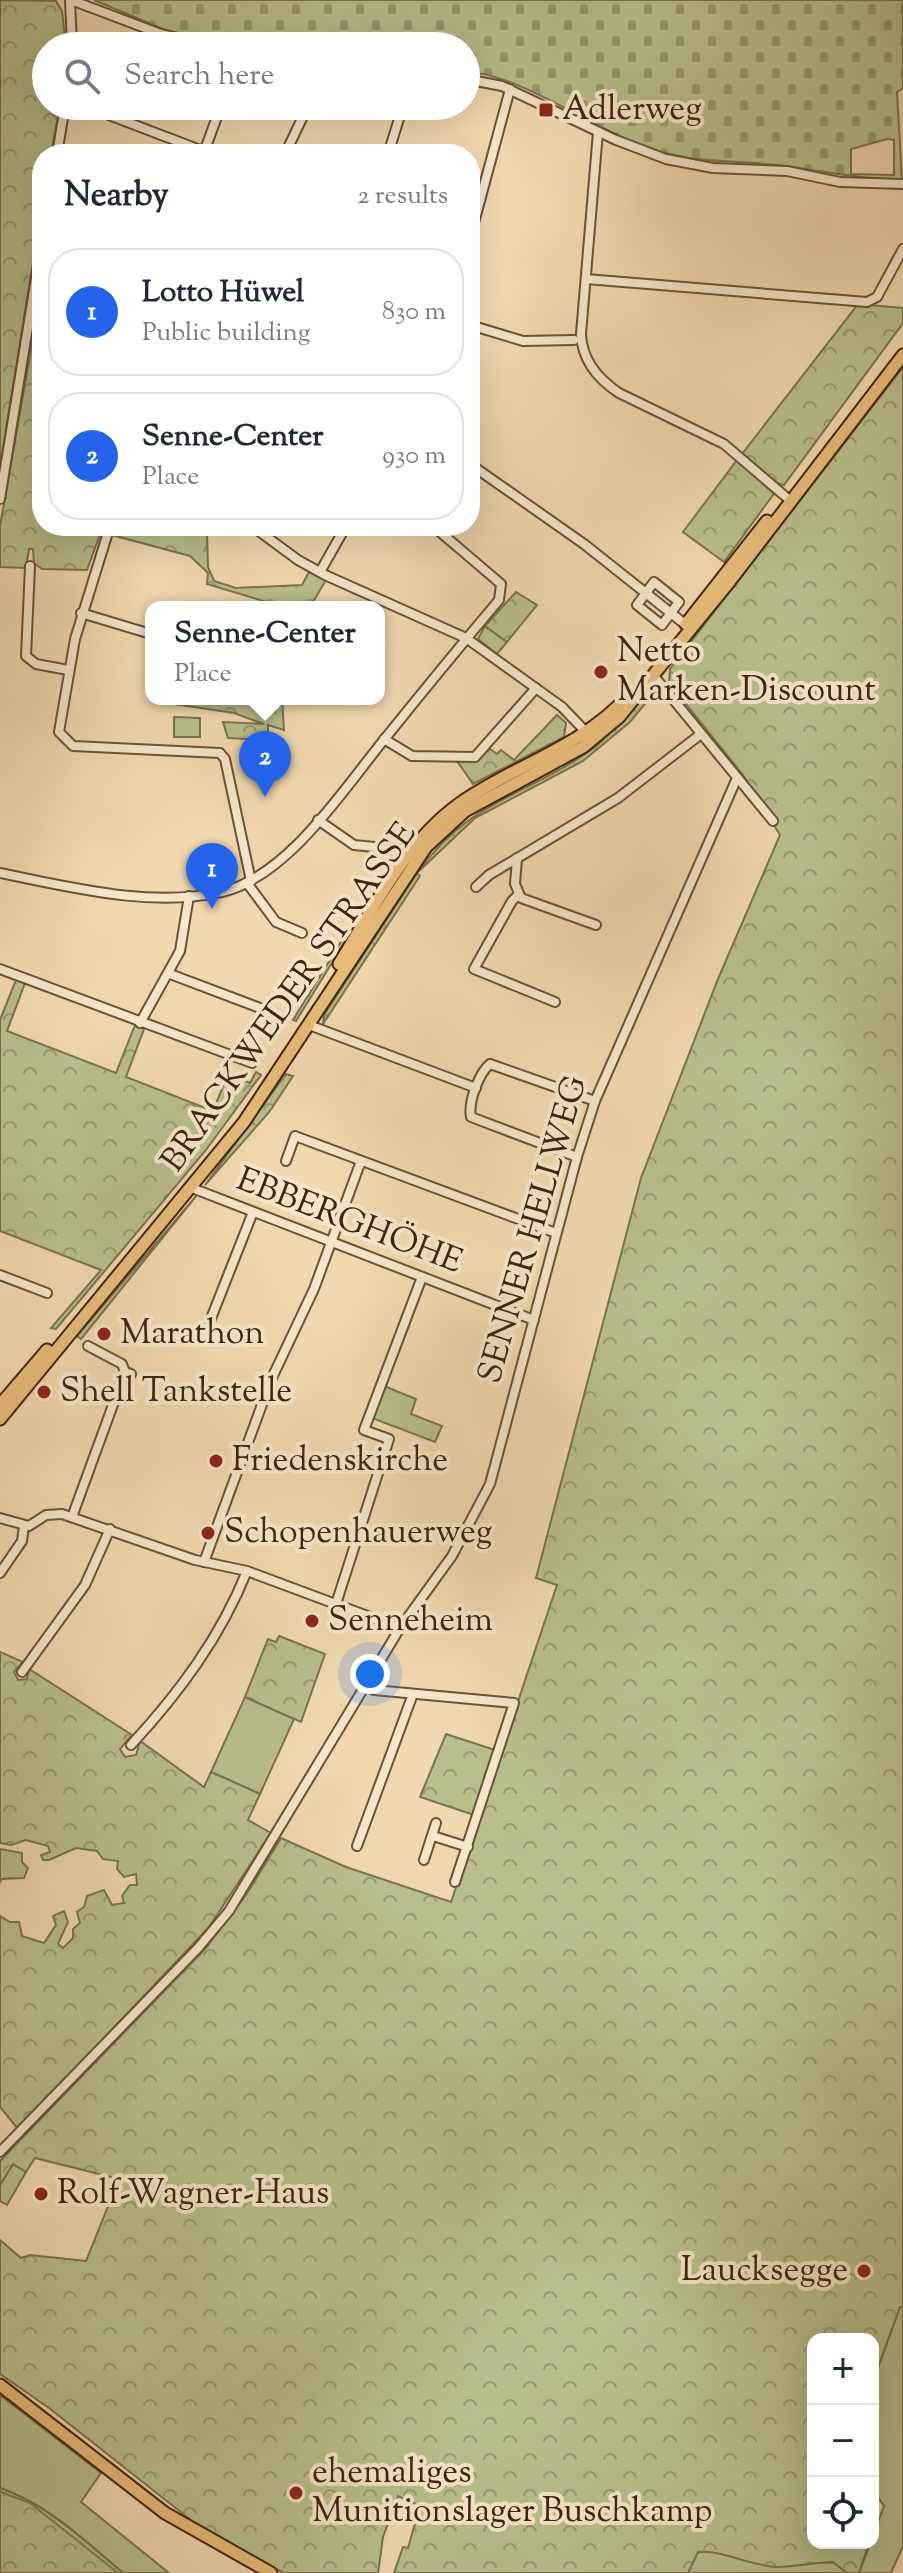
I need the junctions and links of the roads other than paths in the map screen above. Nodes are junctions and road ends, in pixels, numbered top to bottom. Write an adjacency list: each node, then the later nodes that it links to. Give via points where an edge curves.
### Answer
1 (70, 0): 2 (street); 3 (street)
2 (71, 32)
3 (156, 32)
4 (480, 82): 5 (street)
5 (510, 89): 11 (street); 18 (street)
6 (63, 120): 12 (street)
7 (122, 120): 13 (street)
8 (217, 120): 14 (street)
9 (301, 120): 15 (street)
10 (399, 120): 16 (street)
11 (598, 132): 17 (street, via 657,157 698,166); 20 (street)
12 (59, 144)
13 (184, 144)
14 (210, 144)
15 (290, 144)
16 (391, 144)
17 (903, 184)
18 (480, 201)
19 (903, 249): 20 (street, via 877,297 867,302)
20 (586, 279): 27 (street, via 581,339 595,374 619,393 724,444)
21 (32, 302): 28 (street)
22 (480, 328): 23 (street, via 523,341)
23 (574, 340)
24 (903, 343): 27 (main road, BRACKWEDER STRASSE)
25 (903, 355): 44 (main road, BRACKWEDER STRASSE)
26 (480, 471): 35 (street)
27 (786, 497): 40 (main road, BRACKWEDER STRASSE)
28 (0, 499)
29 (107, 536): 38 (street)
30 (267, 536): 34 (street)
31 (340, 536): 34 (street)
32 (445, 536): 42 (street, via 502,588 499,600)
33 (30, 566): 43 (street, via 26,656 36,664)
34 (320, 572): 36 (street)
35 (645, 592): 39 (street); 39 (street, via 656,582 678,599); 39 (street, via 637,607 659,625)
36 (384, 601)
37 (385, 601): 42 (street)
38 (81, 613): 41 (street); 43 (street)
39 (672, 613): 40 (street)
40 (686, 625): 47 (main road, BRACKWEDER STRASSE)
41 (145, 632)
42 (466, 638): 45 (street); 48 (street)
43 (68, 670): 55 (street, via 58,727 73,746 220,753)
44 (654, 676): 46 (street); 47 (main road, BRACKWEDER STRASSE)
45 (536, 688): 47 (street); 48 (street, via 475,757 412,756)
46 (701, 734): 49 (street); 52 (street, via 618,798)
47 (590, 736): 53 (main road, BRACKWEDER STRASSE, via 456,805 437,821)
48 (384, 739): 50 (street)
49 (737, 778): 51 (street); 69 (street, SENNER HELLWEG)
50 (318, 820): 53 (street, via 354,845 385,848); 55 (street)
51 (773, 821)
52 (517, 858): 56 (street); 57 (street)
53 (411, 859): 66 (main road, BRACKWEDER STRASSE); 83 (main road, BRACKWEDER STRASSE, via 238,1119)
54 (0, 873): 58 (street, via 115,894)
55 (249, 882): 58 (street, via 224,892); 60 (street, via 276,922)
56 (476, 887)
57 (518, 895): 59 (street); 63 (street, via 474,969)
58 (189, 896): 62 (street, via 183,940)
59 (596, 925)
60 (302, 933)
61 (0, 969): 65 (street)
62 (170, 974): 64 (street); 65 (street)
63 (555, 1002)
64 (268, 1011)
65 (140, 1023): 67 (street)
66 (309, 1025): 68 (street); 73 (main road, BRACKWEDER STRASSE)
67 (252, 1063)
68 (476, 1088): 69 (street, via 490,1064); 70 (street, via 471,1117)
69 (595, 1101): 70 (street, SENNER HELLWEG)
70 (577, 1157): 75 (street, SENNER HELLWEG)
71 (286, 1161): 72 (street, via 295,1136)
72 (361, 1161): 75 (street); 76 (street)
73 (192, 1188): 74 (street, EBBERGHÖHE); 84 (main road, BRACKWEDER STRASSE)
74 (253, 1212): 76 (street, EBBERGHÖHE); 81 (street)
75 (556, 1233): 80 (street, SENNER HELLWEG)
76 (331, 1242): 78 (street, EBBERGHÖHE); 89 (street, via 271,1380)
77 (0, 1275): 79 (street)
78 (422, 1277): 80 (street, EBBERGHÖHE); 92 (street, via 364,1430 389,1439)
79 (47, 1293)
80 (534, 1320): 93 (street, SENNER HELLWEG, via 490,1484 452,1556)
81 (210, 1321)
82 (88, 1346): 85 (street, via 122,1364 128,1373)
83 (0, 1405)
84 (0, 1419)
85 (72, 1517): 87 (street, via 50,1514); 88 (street)
86 (0, 1518): 87 (street)
87 (24, 1526): 91 (street, via 22,1541)
88 (110, 1529): 89 (street); 94 (street, via 85,1585)
89 (204, 1562): 90 (street)
90 (247, 1571): 92 (street); 97 (street, via 199,1663)
91 (0, 1573)
92 (336, 1604): 93 (street)
93 (400, 1628): 95 (street, SENNER HELLWEG)
94 (22, 1672)
95 (365, 1686): 96 (street); 104 (street, SENNER HELLWEG, via 229,1911)
96 (413, 1694): 100 (street); 101 (street, via 514,1703)
97 (131, 1745)
98 (436, 1823): 99 (street)
99 (433, 1836): 101 (street); 102 (street)
100 (357, 1846)
101 (468, 1847): 103 (street)
102 (424, 1860)
103 (455, 1882)
104 (0, 2152)
105 (0, 2385): 106 (main road, via 165,2513)
106 (271, 2573)

